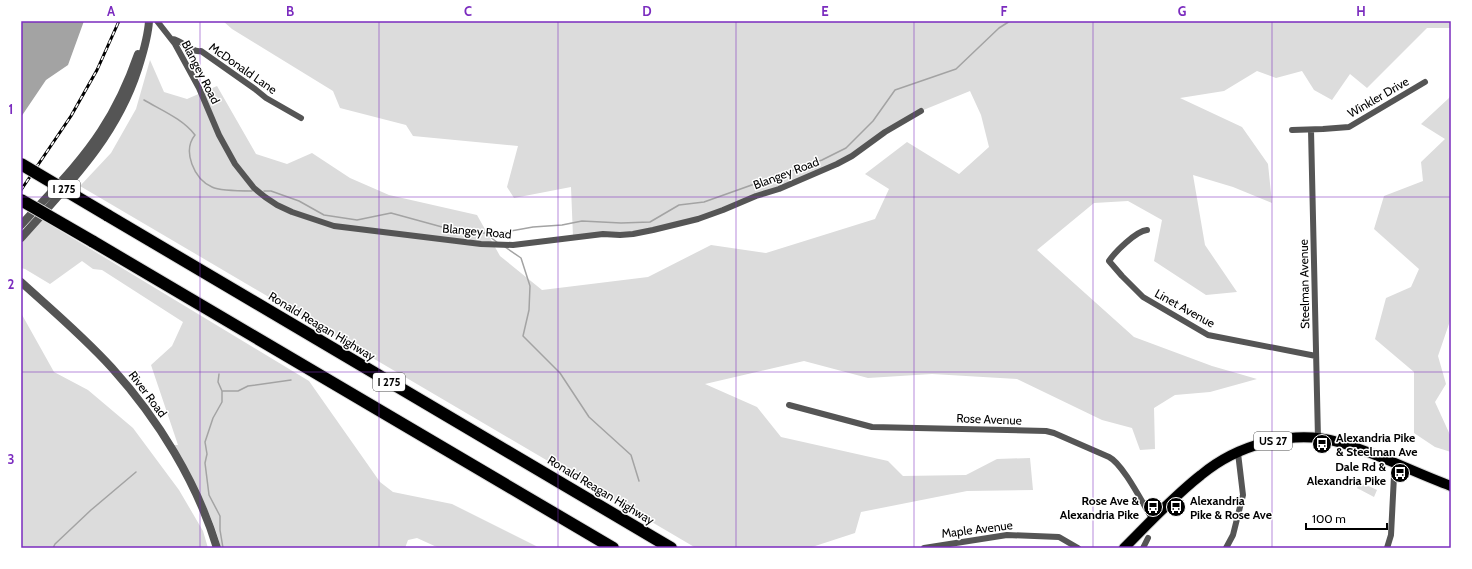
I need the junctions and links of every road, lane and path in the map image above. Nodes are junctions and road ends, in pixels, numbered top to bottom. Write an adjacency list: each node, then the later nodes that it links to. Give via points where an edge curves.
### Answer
1 (148, 21): 11 (street, via 130,74 101,131 80,159); 13 (street, via 145,48 128,97 116,120 94,154)
2 (157, 21): 3 (street, Blangey Road)
3 (172, 39): 5 (street, Blangey Road, via 199,88 219,135 235,164 254,188 277,205 334,226 481,244 513,245 603,234 640,233 698,219 837,164); 6 (street, McDonald Lane, via 190,49 201,51 266,98)
4 (1425, 82): 8 (street, Winkler Drive, via 1349,127)
5 (921, 111)
6 (301, 118)
7 (1292, 130): 8 (street, Winkler Drive)
8 (1311, 130): 15 (street, Steelman Avenue)
9 (21, 164): 25 (highway, Ronald Reagan Highway / I 275, bridge)
10 (21, 200): 24 (highway, I 275, bridge)
11 (21, 225)
12 (1147, 230): 15 (street, Linet Avenue, via 1136,234 1108,261 1143,297 1208,335)
13 (21, 238)
14 (21, 282): 23 (street, River Road, via 93,348 143,407 184,471 208,521)
15 (1316, 356): 17 (street, Steelman Avenue)
16 (789, 405): 21 (street, Rose Avenue, via 872,427 1054,433 1116,461)
17 (1318, 438): 18 (main road, US 27, via 1283,439); 19 (main road, US 27, via 1358,448)
18 (1238, 452): 21 (main road, US 27, via 1200,474); 30 (street, via 1243,496 1233,535)
19 (1396, 463): 20 (main road, US 27); 31 (street, via 1391,535)
20 (1451, 486)
21 (1153, 520): 28 (main road, US 27)
22 (1148, 538): 29 (street)
23 (217, 548)
24 (613, 548)
25 (671, 548)
26 (924, 548): 27 (street, Maple Avenue, via 1007,535 1059,537)
27 (1078, 548)
28 (1124, 548)
29 (1143, 548)
30 (1226, 548)
31 (1387, 548)

